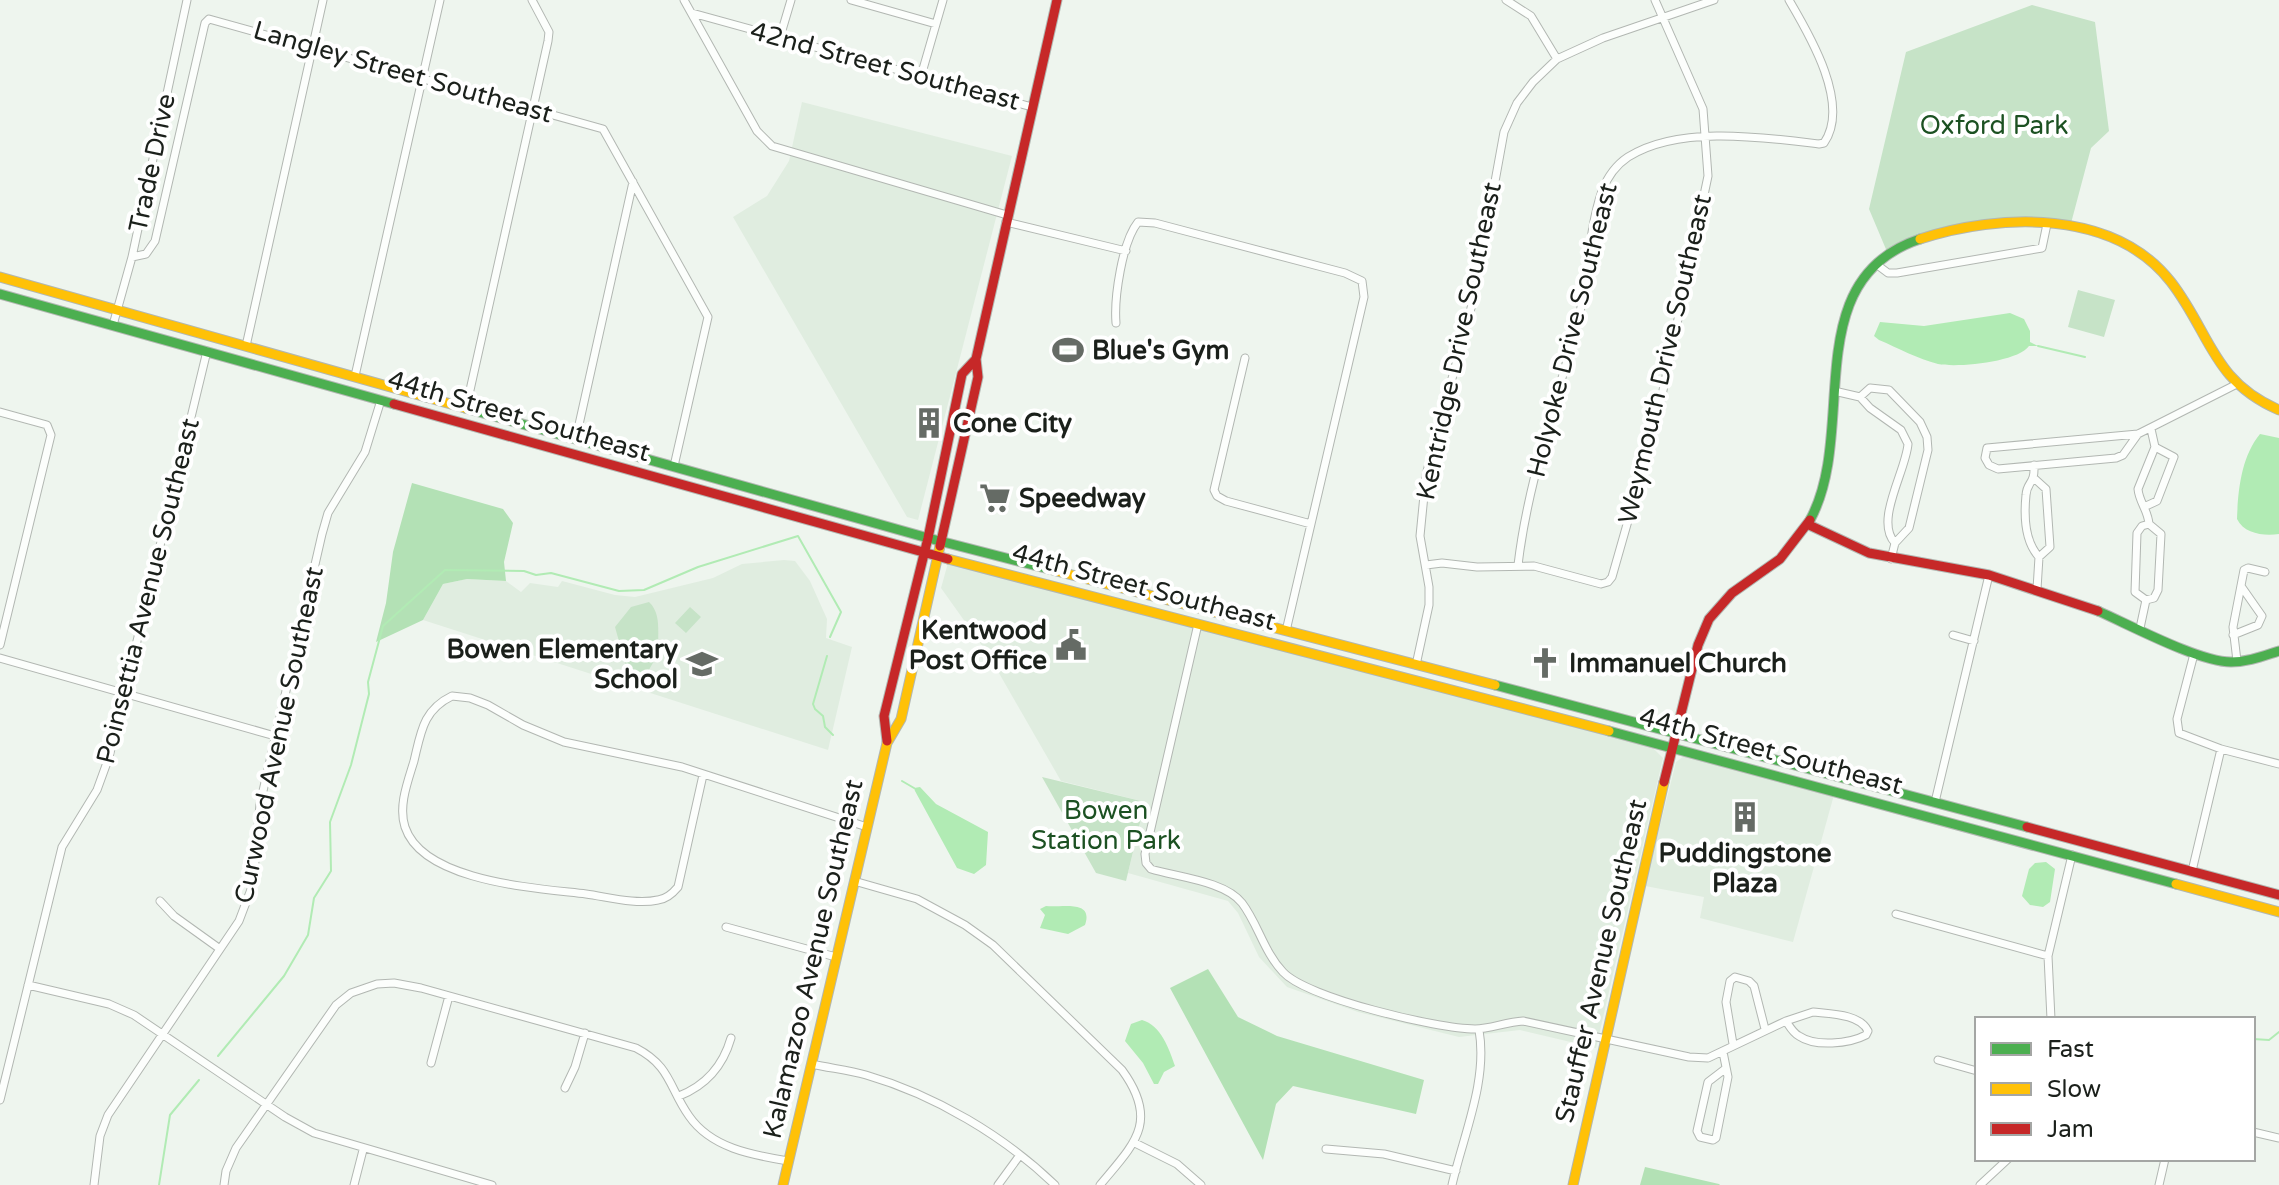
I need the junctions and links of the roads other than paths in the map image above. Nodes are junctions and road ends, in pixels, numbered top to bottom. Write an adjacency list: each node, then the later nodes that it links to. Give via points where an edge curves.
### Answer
1 (187, 0): 30 (street, Trade Drive)
2 (323, 0): 19 (street)
3 (440, 0): 22 (street)
4 (532, 0): 24 (street, via 549,32)
5 (684, 0): 15 (street)
6 (791, 0): 18 (street)
7 (851, 0): 14 (street)
8 (943, 0): 17 (street)
9 (1057, 0): 23 (main road, Kalamazoo Avenue Southeast)
10 (1506, 0): 20 (street, via 1531,16)
11 (1655, 0): 16 (street, Weymouth Drive Southeast)
12 (1714, 0): 16 (street, Kentridge Drive Southeast)
13 (1789, 0): 25 (street, Holyoke Drive Southeast, via 1820,55 1830,91 1831,129 1824,143)
14 (867, 2): 17 (street)
15 (692, 13): 18 (street, 42nd Street Southeast); 27 (street, via 757,131 772,146)
16 (1662, 19): 20 (street, Kentridge Drive Southeast); 25 (street, Weymouth Drive Southeast, via 1703,109)
17 (936, 24): 21 (street)
18 (780, 37): 21 (street, 42nd Street Southeast)
19 (313, 47): 22 (street, Langley Street Southeast); 30 (street, Langley Street Southeast, via 213,19 205,23 155,241 146,254); 38 (street)
20 (1557, 59): 79 (street, Kentridge Drive Southeast, via 1517,103 1504,132 1476,285 1426,475 1420,536)
21 (921, 76): 23 (street, 42nd Street Southeast)
22 (423, 78): 24 (street, Langley Street Southeast); 42 (street)
23 (1032, 107): 27 (main road, Kalamazoo Avenue Southeast)
24 (534, 109): 26 (street, Langley Street Southeast, via 603,129); 50 (street)
25 (1706, 137): 80 (street, Holyoke Drive Southeast, via 1661,144 1626,158 1603,189 1579,314 1522,529); 80 (street, Weymouth Drive Southeast, via 1708,176 1668,370 1608,582)
26 (633, 182): 57 (street); 61 (street, via 708,317)
27 (1006, 218): 29 (street); 41 (main road, Kalamazoo Avenue Southeast)
28 (2047, 224): 31 (main road, Stauffer Avenue Southeast, via 1944,231 1911,241); 31 (street, via 2042,248 1897,273); 43 (main road, Stauffer Avenue Southeast, via 2105,236 2135,248 2158,266)
29 (1126, 251): 35 (street); 69 (street, via 1138,222 1362,281 1364,297)
30 (132, 257): 34 (street, Trade Drive)
31 (1876, 264): 46 (main road, Stauffer Avenue Southeast, via 1846,306)
32 (0, 277): 34 (main road, 44th Street Southeast)
33 (0, 294): 36 (main road, 44th Street Southeast)
34 (118, 310): 36 (street, Trade Drive); 37 (main road, 44th Street Southeast)
35 (1116, 323)
36 (113, 325): 39 (main road, 44th Street Southeast)
37 (234, 343): 38 (main road, 44th Street Southeast); 39 (main road, via 216,343)
38 (246, 346): 42 (main road, 44th Street Southeast)
39 (207, 351): 44 (main road, 44th Street Southeast); 103 (street, Poinsettia Avenue Southeast)
40 (1245, 358): 69 (street, via 1214,490 1226,501)
41 (976, 359): 45 (main road, Kalamazoo Avenue Southeast, via 962,374); 51 (main road, Kalamazoo Avenue Southeast)
42 (355, 376): 44 (main road); 47 (main road, 44th Street Southeast)
43 (2237, 384): 52 (main road, Stauffer Avenue Southeast); 54 (street)
44 (333, 387): 49 (main road, 44th Street Southeast)
45 (960, 387): 51 (main road, via 968,389); 72 (main road, Kalamazoo Avenue Southeast)
46 (1834, 391): 48 (street); 70 (main road, Stauffer Avenue Southeast, via 1828,471)
47 (410, 392): 49 (main road, via 392,392); 50 (main road, 44th Street Southeast)
48 (1860, 397): 74 (street, via 1901,430 1908,444 1886,523); 74 (street, via 1870,388 1889,390 1926,431 1928,450 1909,528)
49 (381, 400): 58 (main road, 44th Street Southeast); 108 (street, Curwood Avenue Southeast, via 365,452 328,513)
50 (466, 408): 55 (main road, 44th Street Southeast)
51 (971, 408): 73 (main road, Kalamazoo Avenue Southeast)
52 (2279, 410)
53 (0, 412): 95 (street, via 51,429)
54 (2151, 429): 56 (street); 59 (street)
55 (549, 431): 57 (main road, 44th Street Southeast); 58 (main road, via 535,433)
56 (2138, 434): 60 (street, via 2116,458); 60 (street, via 1987,448 1986,463 1998,469)
57 (576, 438): 61 (main road, 44th Street Southeast)
58 (528, 441): 63 (main road, 44th Street Southeast)
59 (2155, 447): 67 (street, via 2138,489); 67 (street, via 2174,457 2157,501)
60 (2034, 465): 64 (street)
61 (674, 466): 62 (main road, 44th Street Southeast); 63 (main road, via 662,475)
62 (700, 473): 65 (main road); 66 (main road, 44th Street Southeast)
63 (651, 475): 65 (main road, 44th Street Southeast)
64 (2035, 479): 77 (street, via 2026,494 2029,543); 77 (street, via 2046,489 2050,547)
65 (676, 482): 68 (main road, 44th Street Southeast)
66 (792, 499): 68 (main road); 72 (main road, 44th Street Southeast)
67 (2146, 506): 71 (street)
68 (771, 509): 75 (main road, 44th Street Southeast)
69 (1311, 524): 91 (street)
70 (1807, 524): 78 (main road); 107 (main road, Stauffer Avenue Southeast, via 1775,563 1722,599 1712,613)
71 (2149, 524): 85 (street, via 2137,533 2135,592); 85 (street, via 2161,534 2158,590)
72 (928, 538): 73 (main road, 44th Street Southeast); 75 (main road, Kalamazoo Avenue Southeast)
73 (941, 541): 76 (main road, Kalamazoo Avenue Southeast); 86 (main road, 44th Street Southeast)
74 (1895, 543): 78 (street)
75 (924, 553): 76 (main road, 44th Street Southeast); 102 (main road, Kalamazoo Avenue Southeast)
76 (938, 556): 87 (main road, 44th Street Southeast); 106 (main road, Kalamazoo Avenue Southeast)
77 (2039, 557): 84 (street)
78 (1891, 559): 82 (main road)
79 (1426, 565): 80 (street); 100 (street, Kentridge Drive Southeast, via 1429,605)
80 (1518, 565)
81 (2265, 572): 83 (street, via 2245,568)
82 (1989, 575): 84 (main road); 94 (street)
83 (2241, 586): 93 (street); 93 (street, via 2262,616 2258,625)
84 (2037, 589): 90 (main road)
85 (2146, 600): 90 (street)
86 (1177, 603): 87 (main road); 88 (main road, 44th Street Southeast)
87 (1154, 612): 89 (main road, 44th Street Southeast)
88 (1227, 615): 89 (main road, via 1206,617); 91 (main road, 44th Street Southeast)
89 (1198, 624): 101 (main road, 44th Street Southeast); 139 (street, via 1146,863 1234,896 1283,973 1304,987 1426,1022)
90 (2140, 628): 97 (main road)
91 (1286, 631): 100 (main road, 44th Street Southeast)
92 (1953, 635): 94 (street)
93 (2233, 635): 99 (street)
94 (1974, 641): 119 (street)
95 (0, 645)
96 (2279, 651): 99 (main road)
97 (2194, 654): 99 (main road); 111 (street, via 2177,727 2184,737)
98 (0, 658): 103 (street)
99 (2237, 661)
100 (1416, 665): 101 (main road); 104 (main road, 44th Street Southeast)
101 (1391, 674): 105 (main road, 44th Street Southeast)
102 (893, 680): 106 (main road, via 893,700); 109 (main road, Kalamazoo Avenue Southeast, via 884,716)
103 (125, 694): 108 (street); 134 (street, Poinsettia Avenue Southeast, via 102,778 62,847)
104 (1552, 700): 105 (main road, via 1512,693); 107 (main road, 44th Street Southeast)
105 (1496, 702): 110 (main road, 44th Street Southeast)
106 (904, 705): 109 (main road, Kalamazoo Avenue Southeast)
107 (1676, 733): 110 (main road, Stauffer Avenue Southeast); 113 (main road, 44th Street Southeast)
108 (275, 736): 131 (street, Curwood Avenue Southeast, via 260,804 253,884 239,921)
109 (887, 743): 120 (main road, Kalamazoo Avenue Southeast)
110 (1672, 747): 116 (main road, 44th Street Southeast); 143 (main road, Stauffer Avenue Southeast)
111 (2221, 749): 112 (street); 123 (street)
112 (2279, 764)
113 (1827, 773): 115 (main road, 44th Street Southeast); 116 (main road)
114 (703, 775): 114 (street, via 564,742 488,705 452,696 431,710 422,731 405,792 405,827 425,853 472,876 659,900 678,887); 120 (street)
115 (1863, 783): 117 (main road, via 1850,784); 119 (main road, 44th Street Southeast)
116 (1812, 785): 117 (main road, 44th Street Southeast)
117 (1844, 794): 118 (main road, 44th Street Southeast)
118 (1874, 802): 119 (main road, via 1923,811); 122 (main road, 44th Street Southeast)
119 (1935, 802): 121 (main road, 44th Street Southeast)
120 (867, 827): 124 (main road, Kalamazoo Avenue Southeast)
121 (2099, 846): 122 (main road, via 2080,848); 123 (main road, 44th Street Southeast)
122 (2072, 855): 125 (main road, 44th Street Southeast); 132 (street)
123 (2192, 871): 125 (main road, via 2169,871); 126 (main road, 44th Street Southeast)
124 (854, 881): 133 (main road, Kalamazoo Avenue Southeast); 157 (street, via 917,899 993,945 1130,1081 1140,1106)
125 (2162, 881): 128 (main road, 44th Street Southeast)
126 (2279, 895)
127 (160, 901): 131 (street)
128 (2279, 912)
129 (1896, 914): 132 (street)
130 (726, 927): 133 (street)
131 (220, 949): 140 (street, Curwood Avenue Southeast)
132 (2048, 956): 136 (street)
133 (836, 957): 148 (main road, Kalamazoo Avenue Southeast)
134 (28, 985): 140 (street, via 109,1004); 153 (street, Poinsettia Avenue Southeast)
135 (449, 996): 141 (street); 147 (street); 154 (street, via 404,984 368,986 348,995 330,1012)
136 (2051, 1017)
137 (1786, 1021): 137 (street, via 1813,1012 1834,1014 1863,1023 1868,1031 1851,1041 1814,1041 1797,1035); 138 (street)
138 (1765, 1029): 144 (street); 144 (street, via 1754,986 1735,977 1726,1002)
139 (1479, 1030): 143 (street, via 1523,1021); 164 (street, via 1480,1072)
140 (162, 1033): 154 (street); 165 (street, Curwood Avenue Southeast, via 108,1115)
141 (585, 1033): 151 (street); 152 (street, via 652,1058)
142 (731, 1038): 152 (street, via 710,1077)
143 (1606, 1041): 145 (street, via 1689,1057); 175 (main road, Stauffer Avenue Southeast)
144 (1733, 1044): 145 (street)
145 (1723, 1052): 149 (street)
146 (1938, 1060): 150 (street)
147 (431, 1063)
148 (812, 1064): 160 (street, via 899,1087 948,1109); 161 (main road, Kalamazoo Avenue Southeast)
149 (1725, 1069): 149 (street, via 1720,1127 1716,1138 1707,1140 1697,1131 1708,1082)
150 (1975, 1070)
151 (565, 1088)
152 (679, 1096): 161 (street, via 689,1116 712,1138 741,1151)
153 (0, 1100)
154 (266, 1104): 159 (street, via 318,1135); 166 (street, via 236,1148)
155 (2255, 1132): 156 (street)
156 (2279, 1138)
157 (1135, 1143): 172 (street); 173 (street, via 1177,1164)
158 (1326, 1149): 164 (street, via 1384,1154)
159 (363, 1150): 167 (street); 168 (street)
160 (1020, 1155): 170 (street); 171 (street)
161 (788, 1161): 169 (main road, Kalamazoo Avenue Southeast)
162 (2006, 1161): 176 (street)
163 (2165, 1161): 177 (street)
164 (1456, 1171): 174 (street)
165 (94, 1185)
166 (224, 1185)
167 (354, 1185)
168 (492, 1185)
169 (783, 1185)
170 (998, 1185)
171 (1055, 1185)
172 (1100, 1185)
173 (1201, 1185)
174 (1452, 1185)
175 (1573, 1185)
176 (1980, 1185)
177 (2159, 1185)

